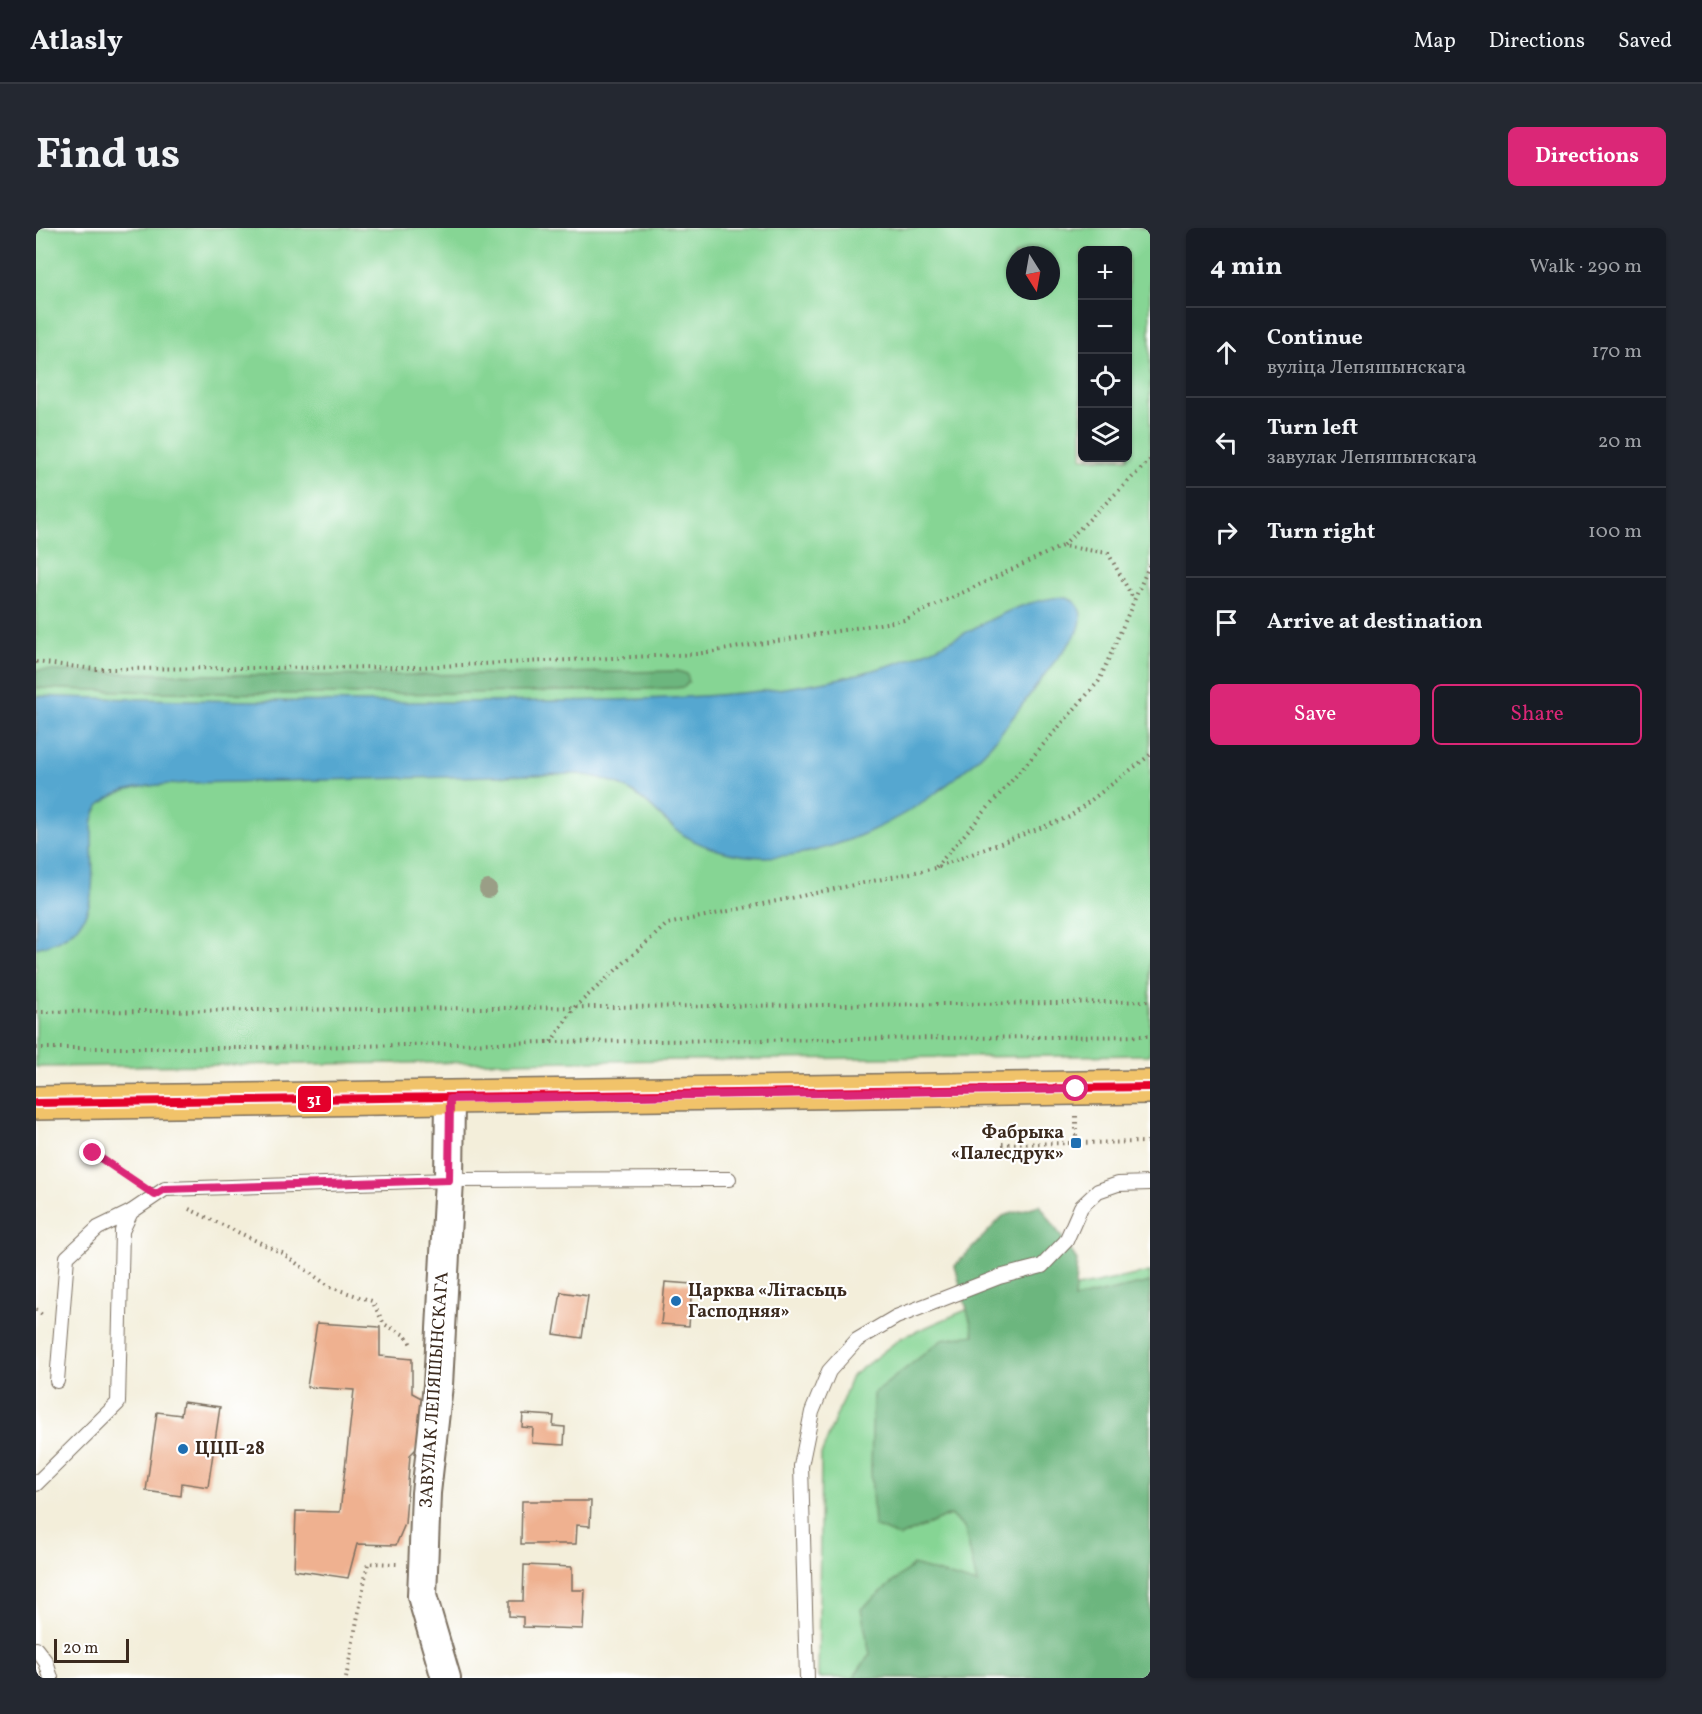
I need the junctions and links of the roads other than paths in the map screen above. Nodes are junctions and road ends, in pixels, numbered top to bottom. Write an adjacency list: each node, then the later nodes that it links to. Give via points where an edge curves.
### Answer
1 (1150, 1088): 2 (main road)
2 (450, 1099): 3 (main road); 5 (street, ЗАВУЛАК ЛЕПЯШЫНСКАГА)
3 (36, 1103)
4 (729, 1179): 5 (lane)
5 (449, 1180): 7 (lane, via 165,1189); 12 (street, ЗАВУЛАК ЛЕПЯШЫНСКАГА, via 438,1385 426,1493 423,1596)
6 (1150, 1183): 13 (lane, via 1118,1184 1098,1191 1081,1207 1066,1241 1042,1266 999,1276 896,1317 857,1340 829,1371 812,1412 801,1466)
7 (131, 1212): 8 (lane, via 98,1228 68,1257); 9 (lane, via 122,1230 118,1403)
8 (57, 1381)
9 (36, 1484)
10 (36, 1649): 11 (lane)
11 (51, 1678)
12 (446, 1678)
13 (807, 1678)

